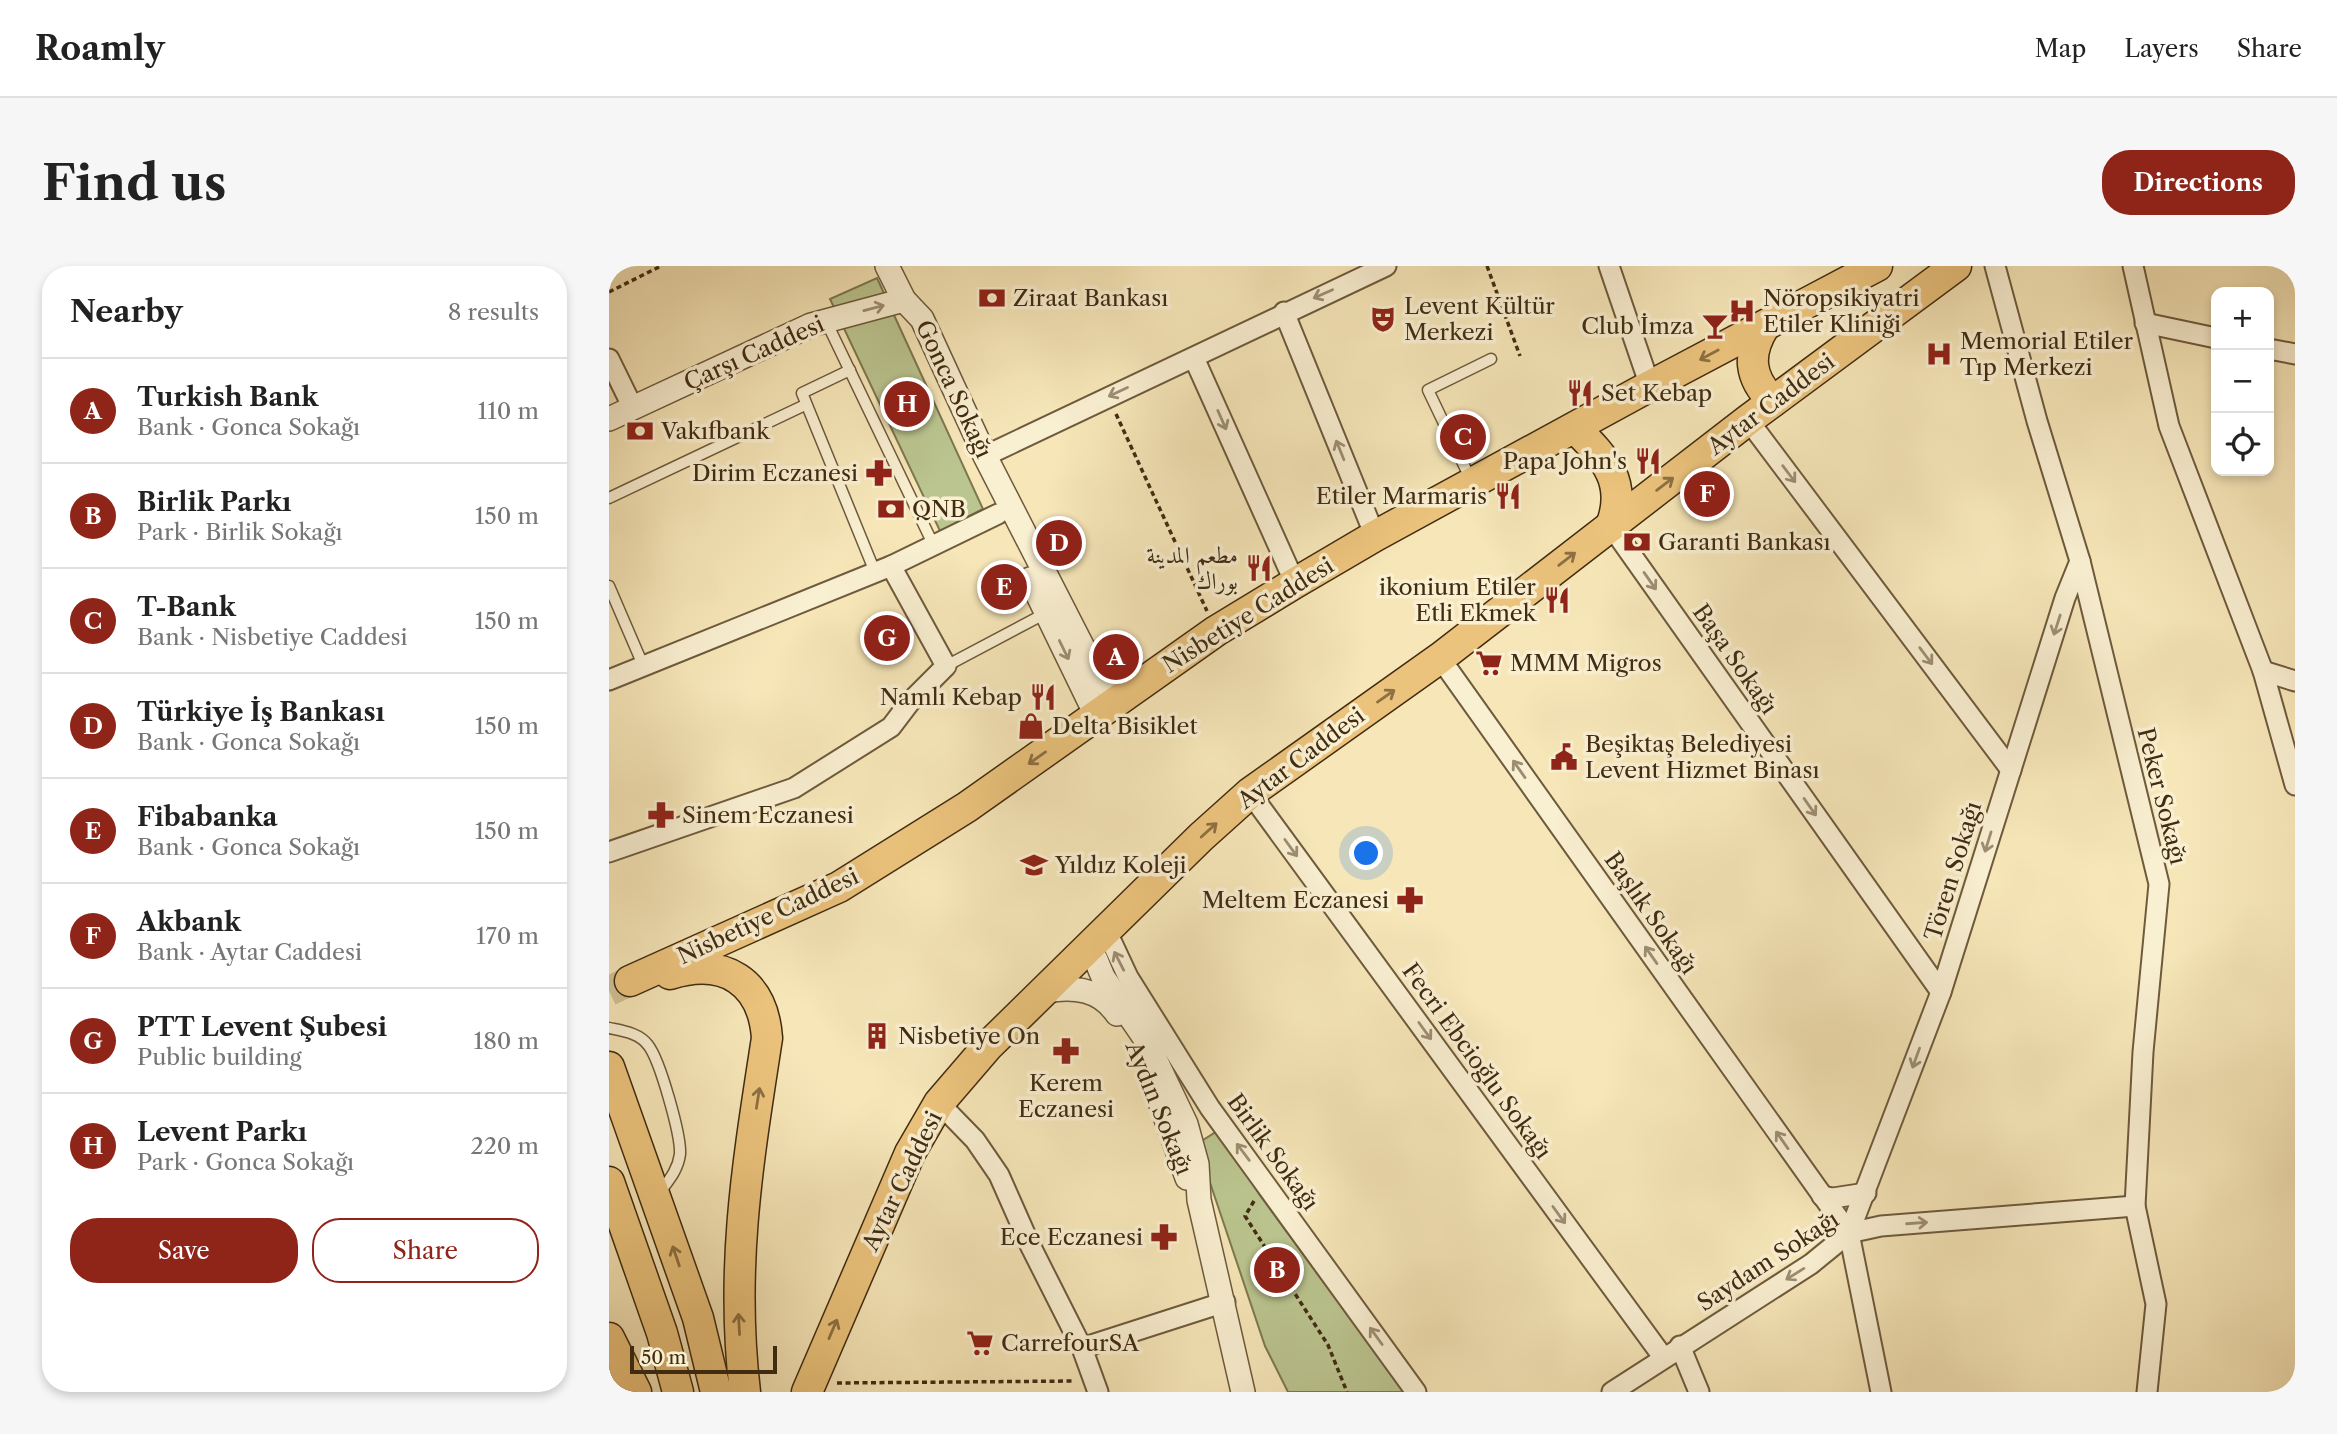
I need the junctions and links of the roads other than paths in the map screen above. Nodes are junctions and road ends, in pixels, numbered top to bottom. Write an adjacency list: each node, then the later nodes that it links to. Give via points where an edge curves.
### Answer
1 (887, 266): 8 (street, Gonca Sokağı)
2 (1385, 266): 9 (street, one-way to 9)
3 (1609, 266): 20 (street)
4 (1877, 266): 12 (main road, Nisbetiye Caddesi)
5 (1956, 266): 21 (main road, Aytar Caddesi)
6 (1995, 266): 34 (street, Peker Sokağı)
7 (2133, 266): 11 (street)
8 (904, 300): 10 (street, Çarşı Caddesi, one-way to 8); 27 (street, Gonca Sokağı, via 905,313)
9 (1284, 312): 16 (street); 32 (street, one-way to 9)
10 (826, 320): 19 (lane); 23 (street, Çarşı Caddesi)
11 (2145, 323): 13 (street); 42 (street, via 2169,426)
12 (1764, 327): 20 (main road, Nisbetiye Caddesi, one-way to 20); 21 (main road, via 1753,345 1752,365 1760,387)
13 (2211, 337)
14 (2274, 350): 15 (street)
15 (2295, 354)
16 (1194, 358): 27 (street, one-way to 27); 36 (street, one-way to 36)
17 (609, 359): 23 (street)
18 (1492, 359): 28 (lane, via 1427,390)
19 (850, 370): 22 (lane, via 802,393); 33 (lane)
20 (1650, 386): 26 (main road, Nisbetiye Caddesi)
21 (1773, 401): 25 (main road, Aytar Caddesi)
22 (805, 405): 29 (lane); 35 (lane)
23 (633, 408): 24 (street, Çarşı Caddesi)
24 (609, 419)
25 (1748, 419): 31 (main road, Aytar Caddesi, one-way to 25); 46 (street, one-way to 46)
26 (1575, 428): 28 (main road, Nisbetiye Caddesi); 31 (main road, via 1613,476 1618,507)
27 (979, 459): 30 (street, Gonca Sokağı); 45 (street, Gonca Sokağı, via 1094,669)
28 (1472, 483): 32 (main road, Nisbetiye Caddesi)
29 (609, 498)
30 (998, 514): 33 (street); 38 (street, Gonca Sokağı)
31 (1611, 526): 39 (main road, Aytar Caddesi, one-way to 31); 52 (street, Başa Sokağı, one-way to 52)
32 (1375, 536): 36 (main road, Nisbetiye Caddesi)
33 (934, 546): 35 (street)
34 (2080, 561): 46 (street, Tören Sokağı, one-way to 46); 63 (street, Peker Sokağı, via 2159,884)
35 (883, 569): 40 (street); 41 (street)
36 (1295, 583): 45 (main road, Nisbetiye Caddesi, via 1216,631)
37 (609, 586): 40 (lane)
38 (1046, 612): 41 (lane); 45 (street, Gonca Sokağı, one-way to 45)
39 (1440, 658): 48 (main road, Aytar Caddesi, one-way to 39); 60 (street, Başlık Sokağı, one-way to 39)
40 (643, 666): 43 (street)
41 (947, 666): 49 (street, via 891,727 794,788)
42 (2263, 671): 44 (street); 47 (street)
43 (609, 680)
44 (2295, 681)
45 (1107, 708): 74 (main road, Nisbetiye Caddesi, via 967,807 839,887 630,981 687,968 725,971 743,981 765,1014 767,1038 740,1223 738,1322)
46 (2011, 770): 52 (street, Tören Sokağı, one-way to 52)
47 (2295, 785)
48 (1250, 793): 50 (main road, Aytar Caddesi, one-way to 48); 68 (street, Fecri Ebcioğlu Sokağı, one-way to 68)
49 (609, 852)
50 (1099, 940): 51 (main road, Aytar Caddesi); 56 (street, Birlik Sokağı, one-way to 50, via 1128,977); 57 (street, Aydın Sokağı, via 1103,977 1146,1040)
51 (1046, 991): 55 (main road, Aytar Caddesi, via 988,1046); 62 (street, Aydın Sokağı, via 1091,992 1112,1007 1150,1076)
52 (1941, 992): 59 (street, Tören Sokağı, one-way to 59)
53 (609, 1028): 61 (lane, via 634,1034 648,1044 678,1131 677,1169)
54 (609, 1067): 61 (main road)
55 (939, 1103): 67 (street, via 975,1140 999,1175); 70 (main road, Aytar Caddesi, one-way to 55, via 910,1153)
56 (1210, 1108): 57 (street); 76 (street, Birlik Sokağı, one-way to 56)
57 (1186, 1124): 62 (street, Aydın Sokağı, via 1197,1164)
58 (609, 1182): 72 (main road)
59 (1866, 1193): 60 (street); 64 (street, Tören Sokağı)
60 (1822, 1196): 64 (street, Başlık Sokağı)
61 (656, 1198): 73 (main road, one-way to 61, via 698,1318)
62 (1199, 1200): 65 (street, Aydın Sokağı)
63 (2135, 1206): 64 (street, Saydam Sokağı, one-way to 63, via 1881,1226); 80 (street, Peker Sokağı, via 2156,1304)
64 (1849, 1233): 68 (street, Saydam Sokağı, one-way to 68, via 1811,1264); 79 (street)
65 (1224, 1302): 67 (street); 75 (street, Aydın Sokağı)
66 (609, 1338): 71 (main road)
67 (1082, 1348): 69 (street)
68 (1672, 1352): 77 (street, Saydam Sokağı); 78 (street, Fecri Ebcioğlu Sokağı)
69 (1096, 1387)
70 (809, 1388)
71 (636, 1392)
72 (678, 1392)
73 (716, 1392)
74 (745, 1392)
75 (1243, 1392)
76 (1416, 1392)
77 (1612, 1392)
78 (1699, 1392)
79 (1881, 1392)
80 (2147, 1392)

